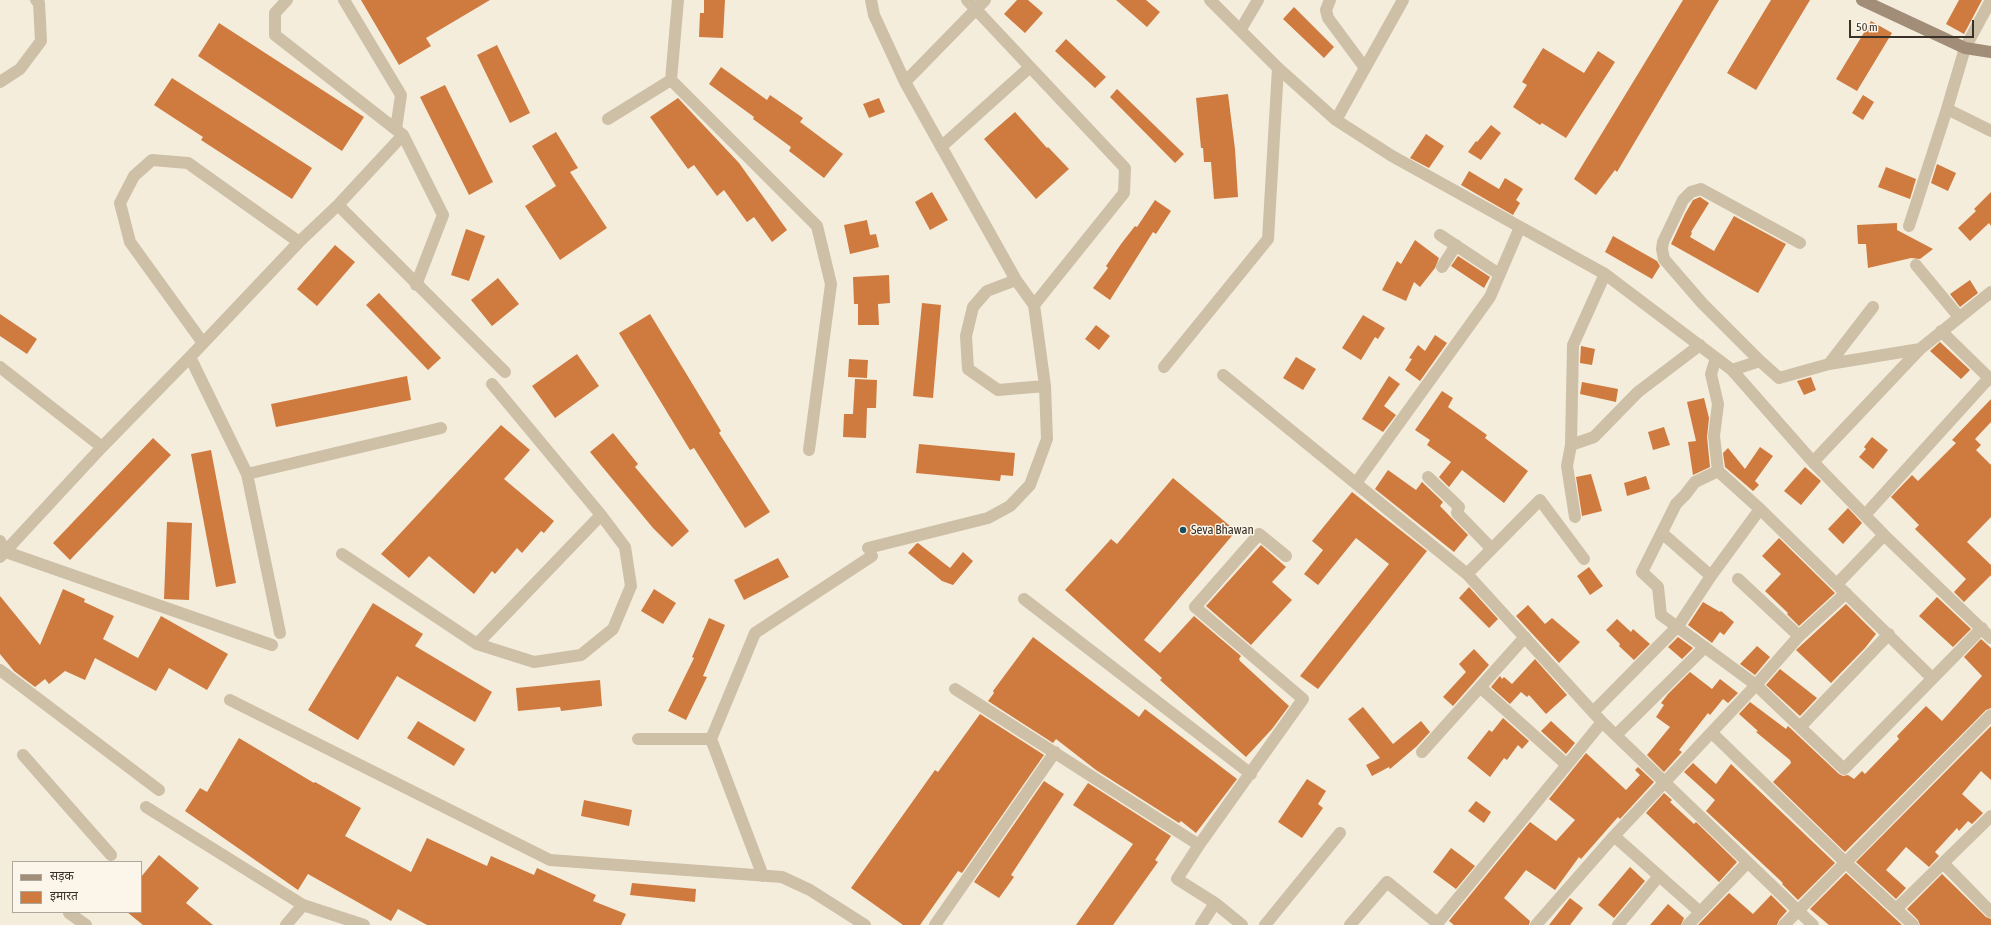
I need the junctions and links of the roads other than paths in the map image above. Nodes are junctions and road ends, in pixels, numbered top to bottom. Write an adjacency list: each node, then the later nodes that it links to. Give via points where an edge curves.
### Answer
1 (36, 0): 22 (street, via 39,4 41,41 20,69)
2 (287, 0): 28 (street, via 275,13 275,35)
3 (344, 0): 28 (street, via 401,95)
4 (678, 0): 21 (street)
5 (871, 0): 23 (street, via 874,15)
6 (967, 0): 14 (street)
7 (985, 0): 14 (street)
8 (1210, 0): 15 (street)
9 (1258, 0): 15 (street)
10 (1330, 0): 20 (street, via 1326,10 1328,18)
11 (1403, 0): 20 (street)
12 (1862, 0): 16 (street)
13 (1991, 0): 16 (street)
14 (976, 9): 18 (street); 23 (street)
15 (1240, 29): 19 (street)
16 (1965, 48): 17 (street); 24 (street)
17 (1991, 52)
18 (1030, 67): 29 (street); 44 (street, via 1125,168 1124,193)
19 (1278, 68): 26 (street); 55 (street, via 1268,239)
20 (1365, 68): 26 (street)
21 (671, 80): 25 (street); 66 (street, via 817,226 830,284)
22 (0, 82)
23 (905, 82): 29 (street)
24 (1947, 110): 27 (street); 32 (street)
25 (608, 119)
26 (1336, 120): 31 (street, via 1392,156)
27 (1991, 131)
28 (399, 132): 30 (street); 42 (street, via 443,215)
29 (941, 147): 41 (street)
30 (338, 205): 34 (street); 42 (street)
31 (1520, 226): 39 (street); 40 (street)
32 (1909, 226)
33 (1440, 235): 36 (street)
34 (299, 242): 48 (street); 48 (street, via 188,163 152,160 134,176 120,203 130,242)
35 (1800, 243): 53 (street, via 1701,189 1691,192 1683,200 1663,242 1664,259 1702,303)
36 (1456, 245): 38 (street); 39 (street)
37 (1916, 265): 46 (street)
38 (1442, 267)
39 (1499, 274): 71 (street, via 1490,298)
40 (1605, 274): 49 (street); 64 (street, via 1573,345)
41 (1016, 280): 44 (street); 62 (street, via 987,291 973,307 966,336 968,369 998,390)
42 (416, 285): 58 (street)
43 (1991, 292): 46 (street)
44 (1034, 305): 62 (street)
45 (1873, 307): 54 (street)
46 (1959, 317): 47 (street)
47 (1941, 331): 50 (street); 60 (street)
48 (202, 343): 51 (street)
49 (1700, 345): 52 (street); 64 (street, via 1638,392 1594,437)
50 (1920, 349): 54 (street); 67 (street)
51 (190, 357): 65 (street); 69 (street)
52 (1716, 358): 57 (street); 68 (street, via 1711,374 1718,404 1714,436)
53 (1760, 361): 54 (street, via 1779,378); 57 (street)
54 (1829, 364)
55 (1164, 366)
56 (0, 367): 65 (street)
57 (1732, 370): 67 (street)
58 (504, 372)
59 (1224, 375): 71 (street)
60 (1990, 379): 74 (street)
61 (492, 384): 73 (street)
62 (1045, 386): 112 (street, via 1046,439 1030,485 1010,506 988,518 870,552 754,633)
63 (441, 428): 69 (street)
64 (1571, 445): 75 (street, via 1567,466)
65 (102, 448): 79 (street)
66 (809, 450)
67 (1813, 462): 74 (street)
68 (1718, 471): 72 (street); 76 (street, via 1695,482 1676,504)
69 (247, 474): 91 (street)
70 (1428, 477): 78 (street, via 1459,507 1458,513)
71 (1356, 483): 83 (street)
72 (1760, 509): 84 (street); 86 (street)
73 (602, 515): 96 (street); 96 (street, via 625,547 631,586 613,629 581,654 534,662)
74 (1865, 515): 77 (street)
75 (1575, 517)
76 (1662, 533): 84 (street); 89 (street, via 1642,572 1658,587 1661,615)
77 (1884, 535): 86 (street); 90 (street)
78 (1491, 548): 82 (street, via 1540,500); 83 (street)
79 (2, 550): 97 (street)
80 (342, 554): 96 (street)
81 (1286, 556): 117 (street, via 1259,534 1195,607 1303,699)
82 (1584, 559)
83 (1467, 574): 94 (street)
84 (1711, 576): 89 (street)
85 (1738, 579): 93 (street)
86 (1838, 583): 87 (street)
87 (1846, 593): 92 (street); 93 (street)
88 (1024, 599): 117 (street)
89 (1678, 626): 98 (street); 105 (street)
90 (1982, 628): 95 (street); 100 (street)
91 (280, 633)
92 (1890, 634): 100 (street); 108 (street)
93 (1799, 636): 101 (street)
94 (1525, 637): 102 (street); 105 (street)
95 (1991, 638)
96 (477, 644)
97 (272, 645)
98 (1705, 647): 101 (street); 110 (street)
99 (0, 670): 119 (street)
100 (1932, 678): 108 (street, via 1844,769)
101 (1756, 685): 108 (street); 109 (street)
102 (1480, 687): 114 (street); 116 (street)
103 (955, 689): 113 (street)
104 (230, 700): 129 (street, via 550,860)
105 (1594, 711): 107 (street)
106 (1991, 715): 126 (street)
107 (1602, 722): 110 (street); 116 (street)
108 (1800, 727)
109 (1712, 733): 118 (street); 126 (street)
110 (1616, 735): 118 (street)
111 (638, 739): 112 (street)
112 (712, 739): 129 (street)
113 (1055, 752): 124 (street); 143 (street)
114 (1422, 752)
115 (23, 755): 125 (street)
116 (1567, 765): 138 (street)
117 (1251, 774): 124 (street)
118 (1664, 783): 123 (street); 127 (street)
119 (159, 790)
120 (146, 807): 132 (street)
121 (1990, 819): 128 (street)
122 (1340, 833): 146 (street)
123 (1614, 836): 130 (street); 148 (street)
124 (1199, 845): 131 (street, via 1177,878)
125 (111, 855)
126 (1845, 862): 133 (street); 134 (street)
127 (1747, 863): 134 (street); 135 (street)
128 (1943, 863): 133 (street); 136 (street)
129 (763, 876): 142 (street, via 782,877 810,890)
130 (1659, 876): 135 (street); 149 (street)
131 (1215, 903): 144 (street); 145 (street)
132 (303, 905): 140 (street); 141 (street)
133 (1896, 909): 153 (street)
134 (1798, 910): 151 (street); 152 (street)
135 (1700, 912): 150 (street)
136 (1991, 912)
137 (69, 913): 139 (street)
138 (1436, 924): 147 (street, via 1387,882)
139 (86, 925)
140 (286, 925)
141 (364, 925)
142 (865, 925)
143 (934, 925)
144 (1201, 925)
145 (1242, 925)
146 (1265, 925)
147 (1350, 925)
148 (1536, 925)
149 (1618, 925)
150 (1688, 925)
151 (1784, 925)
152 (1813, 925)
153 (1913, 925)

